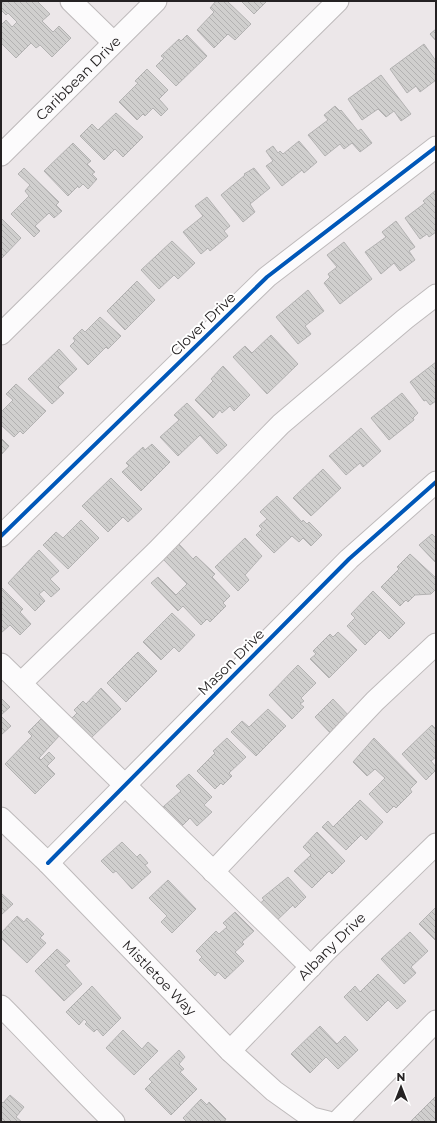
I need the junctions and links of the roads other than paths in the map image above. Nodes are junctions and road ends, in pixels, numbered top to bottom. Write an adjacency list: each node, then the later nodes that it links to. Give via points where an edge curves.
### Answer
1 (71, 1): 4 (street)
2 (156, 1): 4 (street, Caribbean Drive)
3 (338, 1): 8 (street)
4 (113, 42): 6 (street, Caribbean Drive)
5 (436, 147): 10 (street, Clover Drive, via 268,277)
6 (1, 155)
7 (436, 295): 13 (street, via 281,424 156,552)
8 (1, 334)
9 (436, 482): 14 (street, Mason Drive, via 349,559)
10 (1, 536)
11 (436, 644): 18 (street, via 376,701)
12 (1, 664): 13 (street)
13 (21, 683): 14 (street)
14 (125, 785): 17 (street, Mason Drive); 18 (street)
15 (1, 818): 17 (street, Mistletoe Way)
16 (436, 844): 19 (street, Albany Drive)
17 (48, 863): 22 (street, Mistletoe Way)
18 (213, 872): 19 (street)
19 (311, 967): 22 (street, Albany Drive)
20 (1, 1006): 23 (street)
21 (436, 1021): 25 (street)
22 (230, 1051): 24 (street, Mistletoe Way, via 274,1091 312,1118)
23 (114, 1122)
24 (328, 1122)
25 (336, 1122)

